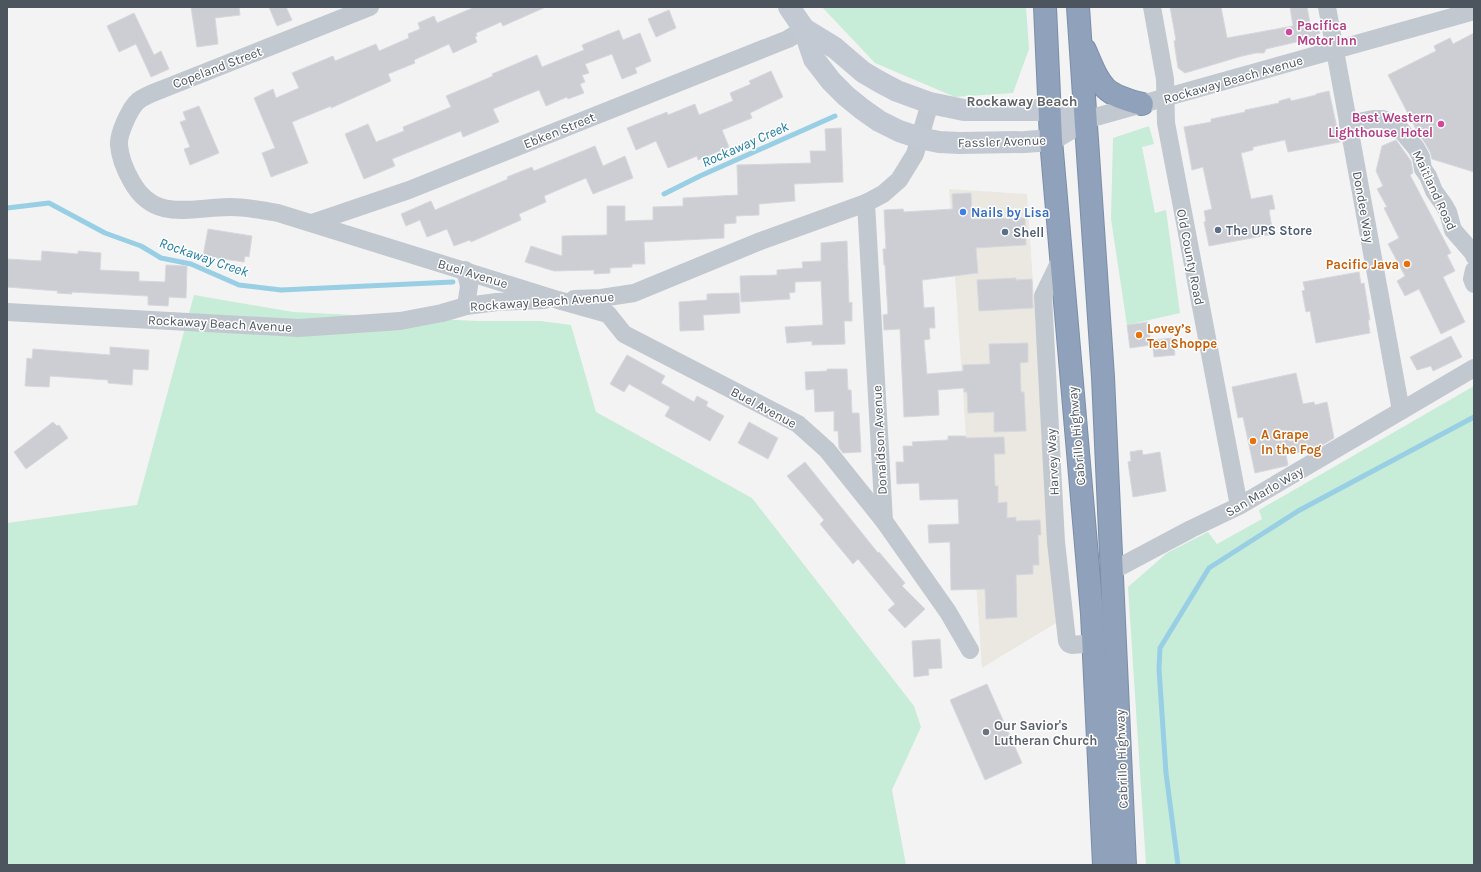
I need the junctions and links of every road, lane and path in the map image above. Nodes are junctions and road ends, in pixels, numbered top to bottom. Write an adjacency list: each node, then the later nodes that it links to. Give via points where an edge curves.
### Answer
1 (370, 7): 19 (street, Copeland Street, via 138,101 124,124 119,139 120,156)
2 (789, 7): 8 (street, Fassler Avenue)
3 (1045, 7): 14 (highway, Cabrillo Highway)
4 (1078, 7): 9 (highway, Cabrillo Highway)
5 (1152, 7): 11 (street, Old County Road, via 1165,79)
6 (1327, 7): 10 (street, Dondee Way)
7 (1474, 11): 10 (street, Rockaway Beach Avenue)
8 (804, 29): 12 (street, Fassler Avenue, via 835,48 863,72 880,82); 17 (street, Fassler Avenue, via 814,59 846,96 899,131); 21 (street, Ebken Street, via 788,39 409,190)
9 (1079, 35): 13 (highway, via 1105,89 1115,96); 15 (highway, Cabrillo Highway)
10 (1335, 50): 11 (street, Rockaway Beach Avenue); 16 (street, Dondee Way)
11 (1165, 98): 13 (street, Rockaway Beach Avenue); 30 (street, Old County Road, via 1166,122)
12 (930, 103): 14 (street, Fassler Avenue, via 964,110); 17 (street, Rockaway Beach Avenue)
13 (1142, 104): 15 (street, Rockaway Beach Avenue)
14 (1049, 110): 15 (street, Fassler Avenue); 18 (highway, Cabrillo Highway)
15 (1085, 120): 18 (street, Fassler Avenue); 32 (highway, Cabrillo Highway, via 1103,377)
16 (1348, 124): 22 (street, Maitland Road, via 1383,119 1401,130 1421,157 1423,169 1448,212 1453,230); 29 (street, Dondee Way)
17 (920, 138): 18 (street, Fassler Avenue, via 960,143); 20 (street, Rockaway Beach Avenue, via 915,154 899,180 884,194)
18 (1051, 140): 23 (highway, Cabrillo Highway)
19 (127, 174): 21 (street, Buel Avenue, via 136,190 149,202 165,209 253,208)
20 (866, 203): 25 (street, Rockaway Beach Avenue, via 758,242 634,293); 31 (street, Donaldson Avenue)
21 (312, 223): 24 (street, Buel Avenue)
22 (1474, 256)
23 (1061, 259): 33 (highway, Cabrillo Highway); 33 (street, Harvey Way, via 1043,296 1056,542 1067,641 1072,645)
24 (465, 270): 25 (street, Buel Avenue); 26 (street, via 469,286)
25 (558, 300): 26 (street, Rockaway Beach Avenue); 31 (street, Buel Avenue, via 608,314 624,334 798,424 827,450)
26 (466, 306): 27 (street, Rockaway Beach Avenue, via 400,321 299,328)
27 (7, 312)
28 (1474, 368): 29 (street, San Marlo Way)
29 (1401, 411): 30 (street, San Marlo Way)
30 (1239, 506): 32 (street, San Marlo Way, via 1191,528)
31 (884, 521): 34 (street, via 948,612)
32 (1112, 571): 36 (highway, Cabrillo Highway)
33 (1094, 643): 35 (highway, Cabrillo Highway)
34 (970, 650)
35 (1104, 865)
36 (1125, 865)

